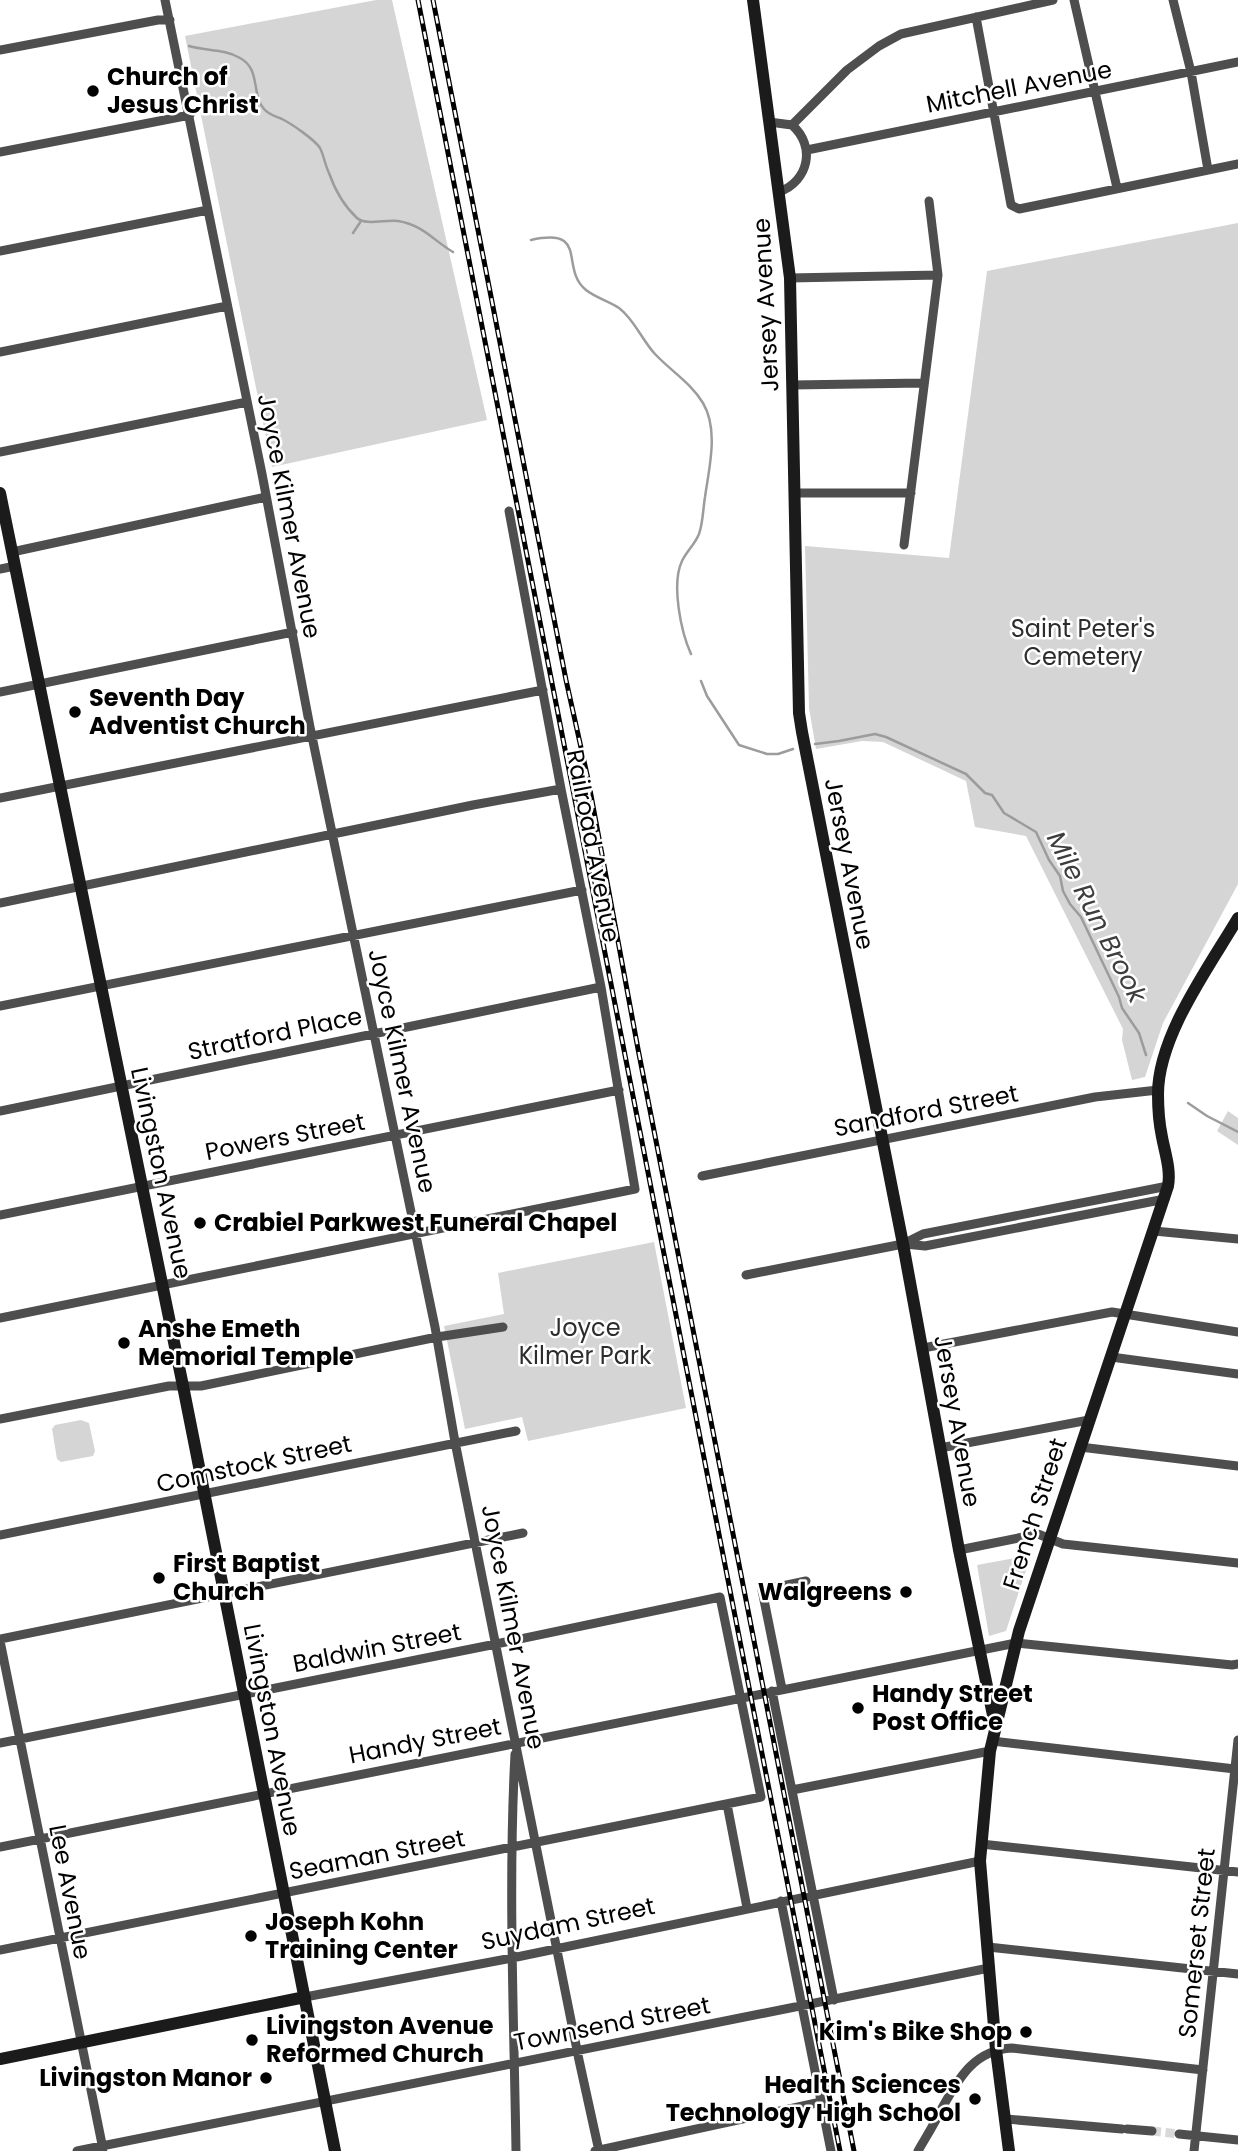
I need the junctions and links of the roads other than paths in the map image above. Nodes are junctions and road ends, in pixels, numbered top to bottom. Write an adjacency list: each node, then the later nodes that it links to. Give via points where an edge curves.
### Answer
1 (165, 0): 7 (street, Joyce Kilmer Avenue)
2 (754, 0): 14 (main road, Jersey Avenue)
3 (1053, 0): 6 (street)
4 (1074, 0): 11 (street)
5 (1174, 0): 10 (street)
6 (976, 17): 12 (street); 15 (street, via 901,34 879,46 847,70)
7 (170, 20): 8 (street); 13 (street, Joyce Kilmer Avenue)
8 (0, 50)
9 (1238, 62): 10 (street, Mitchell Avenue)
10 (1191, 72): 11 (street, Mitchell Avenue); 19 (street)
11 (1095, 91): 12 (street, Mitchell Avenue); 20 (street)
12 (994, 112): 16 (street, Mitchell Avenue); 20 (street, via 1011,205 1019,209)
13 (190, 114): 17 (street); 23 (street, Joyce Kilmer Avenue)
14 (769, 122): 15 (street); 21 (main road, Jersey Avenue)
15 (792, 125): 16 (street)
16 (807, 150): 21 (street, via 802,174)
17 (0, 152)
18 (1238, 164): 19 (street)
19 (1208, 170): 20 (street)
20 (1117, 188)
21 (779, 192): 26 (main road, Jersey Avenue)
22 (929, 201): 25 (street)
23 (208, 210): 24 (street); 27 (street, Joyce Kilmer Avenue)
24 (0, 251)
25 (938, 275): 26 (street); 29 (street)
26 (790, 278): 30 (main road, Jersey Avenue)
27 (227, 306): 28 (street); 31 (street, Joyce Kilmer Avenue)
28 (0, 352)
29 (923, 383): 30 (street); 35 (street)
30 (792, 386): 34 (main road, Jersey Avenue)
31 (247, 402): 32 (street); 36 (street, Joyce Kilmer Avenue)
32 (0, 452)
33 (0, 493): 39 (main road, Livingston Avenue)
34 (794, 493): 35 (street); 65 (main road, Jersey Avenue, via 800,723)
35 (911, 493): 38 (street)
36 (266, 497): 39 (street); 42 (street, Joyce Kilmer Avenue)
37 (509, 511): 44 (street, Railroad Avenue)
38 (904, 545)
39 (12, 552): 40 (main road, Livingston Avenue)
40 (15, 566): 41 (street); 43 (main road, Livingston Avenue)
41 (0, 569)
42 (293, 632): 43 (street); 46 (street, Joyce Kilmer Avenue)
43 (39, 683): 45 (street); 47 (main road, Livingston Avenue)
44 (543, 690): 46 (street); 48 (street, Railroad Avenue)
45 (0, 692)
46 (313, 736): 47 (street); 50 (street, Joyce Kilmer Avenue)
47 (60, 786): 49 (street); 51 (main road, Livingston Avenue)
48 (561, 789): 50 (street); 52 (street, Railroad Avenue)
49 (0, 798)
50 (334, 835): 51 (street); 55 (street, Joyce Kilmer Avenue)
51 (81, 887): 53 (street); 56 (main road, Livingston Avenue)
52 (582, 890): 55 (street); 57 (street, Railroad Avenue)
53 (0, 903)
54 (1238, 918): 62 (main road, French Street, via 1176,1026)
55 (354, 935): 56 (street); 59 (street, Joyce Kilmer Avenue)
56 (101, 985): 58 (street); 60 (main road, Livingston Avenue)
57 (601, 987): 59 (street, Stratford Place); 61 (street, Railroad Avenue)
58 (0, 1006)
59 (374, 1033): 60 (street, Stratford Place); 64 (street, Joyce Kilmer Avenue)
60 (121, 1087): 63 (street, Stratford Place); 67 (main road, Livingston Avenue)
61 (620, 1090): 64 (street, Powers Street); 73 (street, Railroad Avenue, via 635,1189)
62 (1158, 1090): 65 (street, Sandford Street, via 1096,1097); 68 (main road, French Street, via 1170,1176)
63 (0, 1111)
64 (395, 1135): 67 (street, Powers Street); 73 (street, Joyce Kilmer Avenue)
65 (881, 1140): 66 (street, Sandford Street); 75 (main road, Jersey Avenue)
66 (702, 1176)
67 (142, 1186): 70 (street, Powers Street); 77 (main road, Livingston Avenue)
68 (1166, 1192): 69 (street); 71 (street); 72 (main road, French Street)
69 (1022, 1214): 71 (street); 75 (street, via 923,1234)
70 (0, 1215)
71 (1024, 1226): 75 (street, via 925,1246)
72 (1154, 1231): 74 (street); 78 (main road, French Street)
73 (416, 1234): 77 (street); 82 (street, Joyce Kilmer Avenue)
74 (1238, 1239)
75 (903, 1244): 76 (street); 83 (main road, Jersey Avenue)
76 (746, 1275)
77 (162, 1285): 79 (street); 86 (main road, Livingston Avenue)
78 (1125, 1315): 81 (street); 83 (street, via 1112,1312); 84 (main road, French Street)
79 (0, 1318)
80 (503, 1327): 82 (street)
81 (1238, 1332)
82 (437, 1337): 86 (street); 90 (street, Joyce Kilmer Avenue)
83 (923, 1348): 92 (main road, Jersey Avenue)
84 (1111, 1357): 85 (street); 88 (main road, French Street)
85 (1238, 1374)
86 (183, 1386): 87 (street); 94 (main road, Livingston Avenue)
87 (0, 1419)
88 (1088, 1420): 91 (main road, French Street); 92 (street)
89 (516, 1431): 90 (street, Comstock Street)
90 (455, 1442): 94 (street, Comstock Street); 98 (street, Joyce Kilmer Avenue)
91 (1080, 1447): 93 (street); 97 (main road, French Street)
92 (940, 1448): 99 (main road, Jersey Avenue)
93 (1238, 1465)
94 (204, 1494): 96 (street, Comstock Street); 102 (main road, Livingston Avenue)
95 (523, 1533): 98 (street)
96 (0, 1535)
97 (1049, 1538): 99 (street, via 1038,1534); 100 (street, via 1063,1544); 104 (main road, French Street)
98 (475, 1543): 102 (street); 105 (street, Joyce Kilmer Avenue)
99 (960, 1550): 106 (main road, Jersey Avenue)
100 (1238, 1563)
101 (806, 1581): 108 (street, via 762,1590)
102 (224, 1594): 103 (street); 109 (main road, Livingston Avenue)
103 (0, 1640): 112 (street, Lee Avenue)
104 (1016, 1643): 106 (street, Handy Street); 107 (street, Handy Street); 111 (main road, French Street)
105 (496, 1644): 109 (street, Baldwin Street); 110 (street, Baldwin Street, via 720,1597); 114 (street, Joyce Kilmer Avenue)
106 (981, 1649): 108 (street, Handy Street); 111 (main road, Jersey Avenue)
107 (1238, 1664)
108 (777, 1690): 110 (street, Handy Street); 118 (street)
109 (243, 1694): 112 (street, Baldwin Street); 119 (main road, Livingston Avenue)
110 (742, 1697): 114 (street, Handy Street); 120 (street, Seaman Street, via 761,1797)
111 (995, 1725): 116 (main road, French Street)
112 (20, 1739): 115 (street, Baldwin Street); 121 (street, Lee Avenue)
113 (1238, 1740): 117 (street, Somerset Street)
114 (516, 1742): 119 (street, Handy Street); 122 (street, Joyce Kilmer Avenue); 125 (street)
115 (0, 1743)
116 (991, 1746): 117 (street); 118 (street); 123 (main road, French Street)
117 (1235, 1769): 127 (street, Somerset Street)
118 (792, 1790): 130 (street)
119 (263, 1793): 121 (street, Handy Street); 129 (main road, Livingston Avenue)
120 (727, 1804): 122 (street, Seaman Street); 132 (street)
121 (40, 1839): 124 (street, Handy Street); 133 (street, Lee Avenue)
122 (536, 1843): 125 (street, Seaman Street); 134 (street, Joyce Kilmer Avenue)
123 (981, 1844): 126 (main road, French Street); 127 (street)
124 (0, 1847)
125 (512, 1847): 129 (street, Seaman Street); 137 (street)
126 (980, 1861): 130 (street, Suydam Street); 135 (main road, French Street)
127 (1224, 1870): 128 (street); 139 (street, Somerset Street)
128 (1238, 1872)
129 (283, 1893): 133 (street, Seaman Street); 141 (main road, Livingston Avenue)
130 (813, 1895): 131 (street, Suydam Street); 142 (street)
131 (781, 1901): 132 (street, Suydam Street); 143 (street)
132 (747, 1908): 134 (street, Suydam Street)
133 (59, 1938): 136 (street, Seaman Street); 144 (street, Lee Avenue)
134 (558, 1947): 137 (street, Suydam Street); 146 (street, Joyce Kilmer Avenue)
135 (988, 1947): 138 (main road, French Street); 139 (street)
136 (0, 1950)
137 (512, 1958): 141 (street, Suydam Street); 148 (street)
138 (989, 1968): 142 (street, Townsend Street); 145 (main road, French Street)
139 (1215, 1971): 140 (street); 149 (street, Somerset Street)
140 (1238, 1974)
141 (304, 1997): 144 (main road, Suydam Street); 150 (main road, Livingston Avenue)
142 (834, 2000): 143 (street, Townsend Street)
143 (803, 2007): 146 (street, Townsend Street); 151 (street)
144 (81, 2042): 147 (main road, Suydam Street); 157 (street, Lee Avenue)
145 (996, 2050): 149 (street, via 1012,2048); 152 (main road, French Street); 163 (street, via 980,2057 961,2075)
146 (577, 2051): 148 (street, Townsend Street); 161 (street, Joyce Kilmer Avenue)
147 (0, 2059)
148 (515, 2063): 150 (street, Townsend Street); 160 (street)
149 (1203, 2070): 155 (street, Somerset Street)
150 (326, 2102): 157 (street, Townsend Street); 159 (main road, Livingston Avenue)
151 (821, 2102): 161 (street); 162 (street)
152 (1006, 2119): 153 (street); 164 (main road, French Street)
153 (1152, 2132)
154 (1179, 2134): 155 (street)
155 (1196, 2135): 156 (street); 165 (street, Somerset Street)
156 (1238, 2140)
157 (103, 2148): 158 (street, Townsend Street)
158 (77, 2151)
159 (335, 2151)
160 (516, 2151)
161 (597, 2151)
162 (831, 2151)
163 (918, 2151)
164 (1009, 2151)
165 (1194, 2151)

